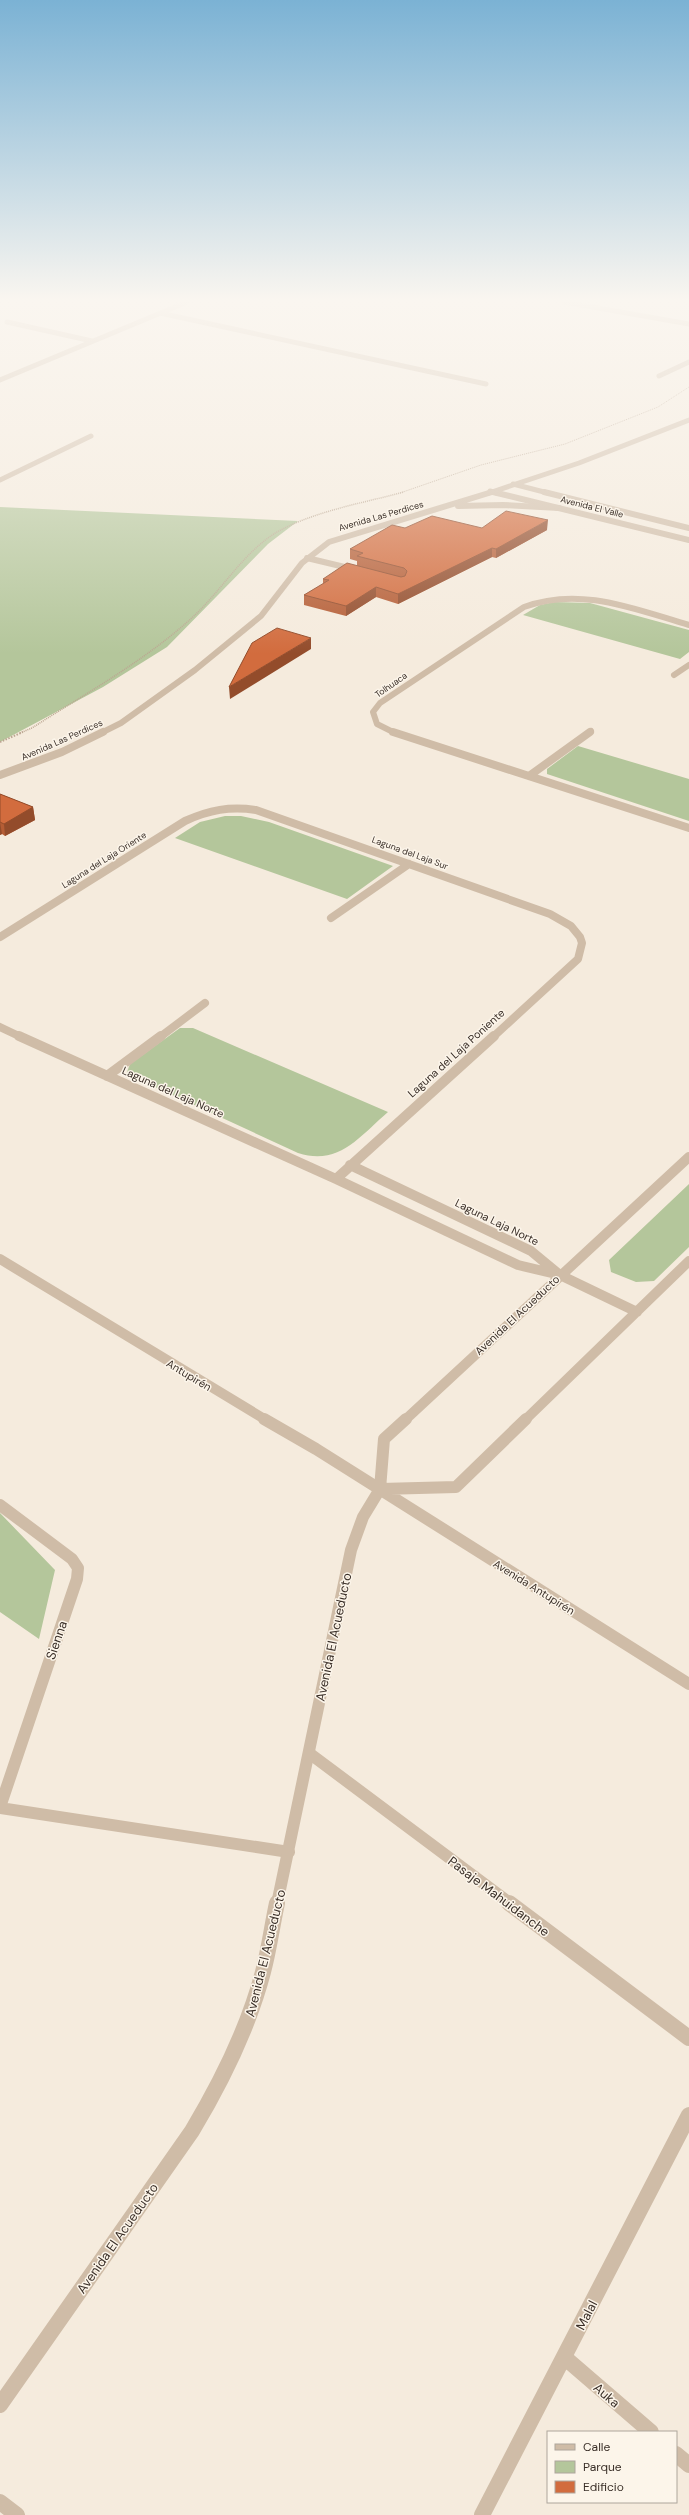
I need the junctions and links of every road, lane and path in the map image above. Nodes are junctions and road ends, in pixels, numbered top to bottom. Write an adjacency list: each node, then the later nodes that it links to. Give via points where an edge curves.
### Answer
1 (689, 420): 4 (street, Avenida Las Perdices, via 605,453)
2 (91, 436): 3 (street)
3 (0, 480)
4 (512, 484): 5 (street, Avenida Las Perdices); 8 (street, Avenida El Valle)
5 (490, 491): 6 (street, Avenida Las Perdices); 7 (street, Avenida El Valle)
6 (448, 506): 7 (street); 10 (street, Avenida Las Perdices, via 347,535 322,546)
7 (559, 508): 9 (street, Avenida El Valle)
8 (689, 528)
9 (689, 540)
10 (307, 558): 11 (street); 16 (street, Avenida Las Perdices, via 261,616 145,708 95,737)
11 (363, 572)
12 (689, 625): 17 (street, Tolhuaca, via 584,598 546,599 518,611 380,703 373,712 377,724 388,730)
13 (689, 664): 14 (street)
14 (674, 675)
15 (591, 731): 17 (street)
16 (0, 775)
17 (530, 776): 19 (street, Tolhuaca)
18 (221, 807): 20 (street, Laguna del Laja Sur, via 242,807 267,813); 22 (street, Laguna del Laja Oriente, via 185,821)
19 (689, 828)
20 (409, 864): 21 (street); 23 (street, Laguna del Laja Sur, via 550,914 569,923)
21 (331, 918)
22 (0, 937)
23 (582, 940): 28 (street, Laguna del Laja Poniente, via 578,958)
24 (205, 1004): 26 (street)
25 (0, 1027): 26 (street, Laguna del Laja Norte)
26 (107, 1076): 29 (street, Laguna del Laja Norte)
27 (689, 1158): 32 (street, Avenida El Acueducto)
28 (350, 1165): 29 (street, Laguna del Laja Poniente); 32 (street, Laguna Laja Norte, via 531,1251)
29 (336, 1179): 32 (street, via 518,1265)
30 (0, 1259): 34 (street, Antupirén)
31 (689, 1261): 33 (street)
32 (560, 1275): 33 (street); 34 (street, Avenida El Acueducto, via 384,1438)
33 (637, 1312): 34 (street, via 456,1487)
34 (380, 1489): 36 (street, Avenida Antupirén); 37 (street, Avenida El Acueducto, via 363,1518 351,1550)
35 (0, 1505): 38 (street, Sienna, via 72,1559 78,1568)
36 (689, 1684)
37 (309, 1753): 39 (street, Avenida El Acueducto); 40 (street, Pasaje Mahuidanche)
38 (0, 1808): 39 (street, Sienna)
39 (289, 1852): 43 (street, Avenida El Acueducto, via 251,2015 230,2066 192,2131)
40 (689, 2038)
41 (689, 2115): 42 (street, Malal)
42 (564, 2358): 44 (street, Auka); 49 (street, Malal)
43 (0, 2405)
44 (650, 2431)
45 (677, 2455): 46 (street)
46 (689, 2465)
47 (0, 2502): 48 (street)
48 (17, 2515)
49 (482, 2515)

